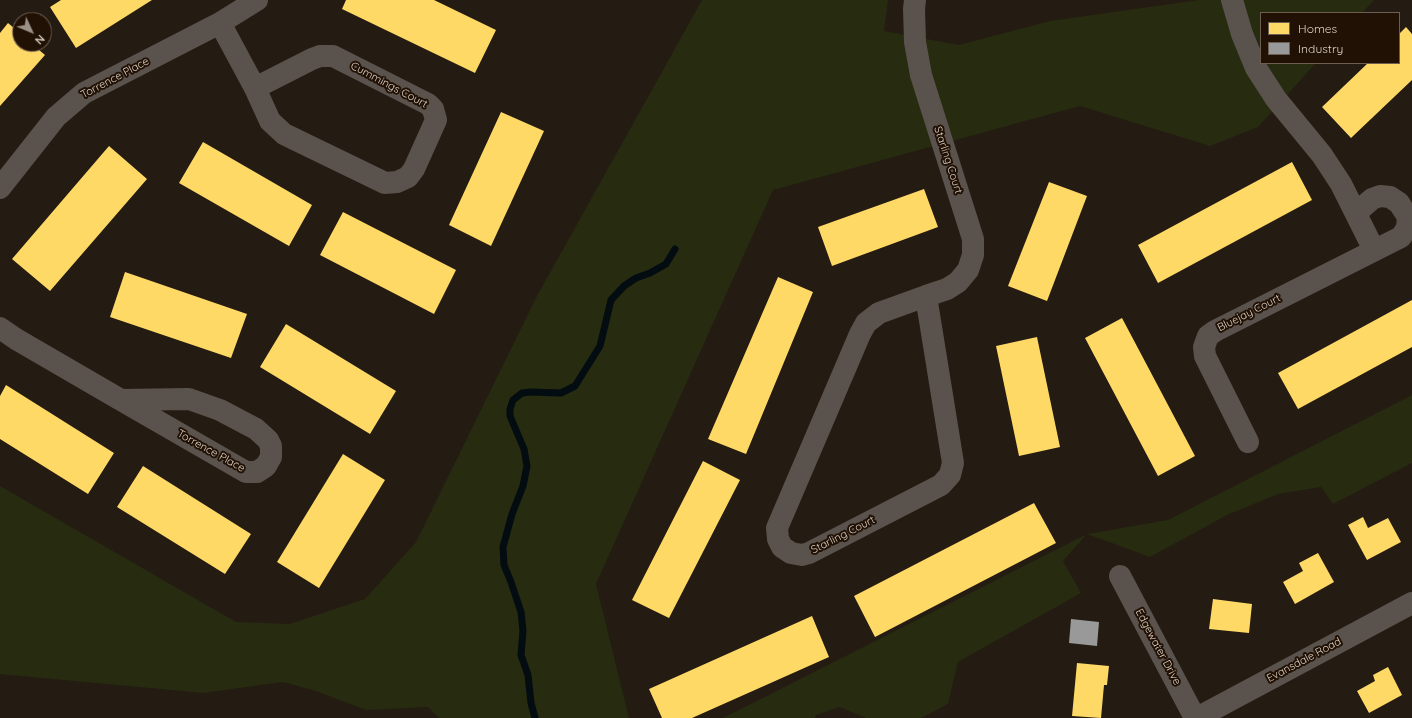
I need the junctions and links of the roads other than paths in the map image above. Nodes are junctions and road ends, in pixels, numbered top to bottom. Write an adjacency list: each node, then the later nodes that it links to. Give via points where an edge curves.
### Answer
1 (257, 0): 4 (street, Torrence Place)
2 (915, 0): 9 (street, Starling Court, via 914,42 920,75 973,239 973,255 968,270 958,282 947,289)
3 (1232, 0): 7 (street, via 1256,68 1276,99 1322,155)
4 (220, 23): 5 (street, Cummings Court); 6 (street, Torrence Place, via 84,94 56,117)
5 (255, 88): 5 (street, Cummings Court, via 270,120 284,134 385,182 397,182 408,177 436,120 433,109 428,104 333,56 312,59)
6 (0, 188)
7 (1356, 213): 8 (street); 8 (street, Bluejay Court, via 1372,199 1380,196 1390,197 1399,203 1408,217 1407,228 1401,237)
8 (1374, 250): 12 (street, Bluejay Court, via 1215,330 1208,336 1204,347 1205,356)
9 (926, 296): 9 (street, Starling Court, via 879,312 866,323 860,334 777,528 782,547 791,553 809,553 941,485 950,475 953,463)
10 (0, 328): 11 (street, Torrence Place)
11 (121, 400): 11 (street, Torrence Place, via 246,472 257,472 266,466 271,457 268,440 256,429 220,410 189,399)
12 (1248, 442)
13 (1120, 576): 15 (street, Edgewater Drive)
14 (1412, 603): 15 (street, Evansdale Road)
15 (1196, 718)

